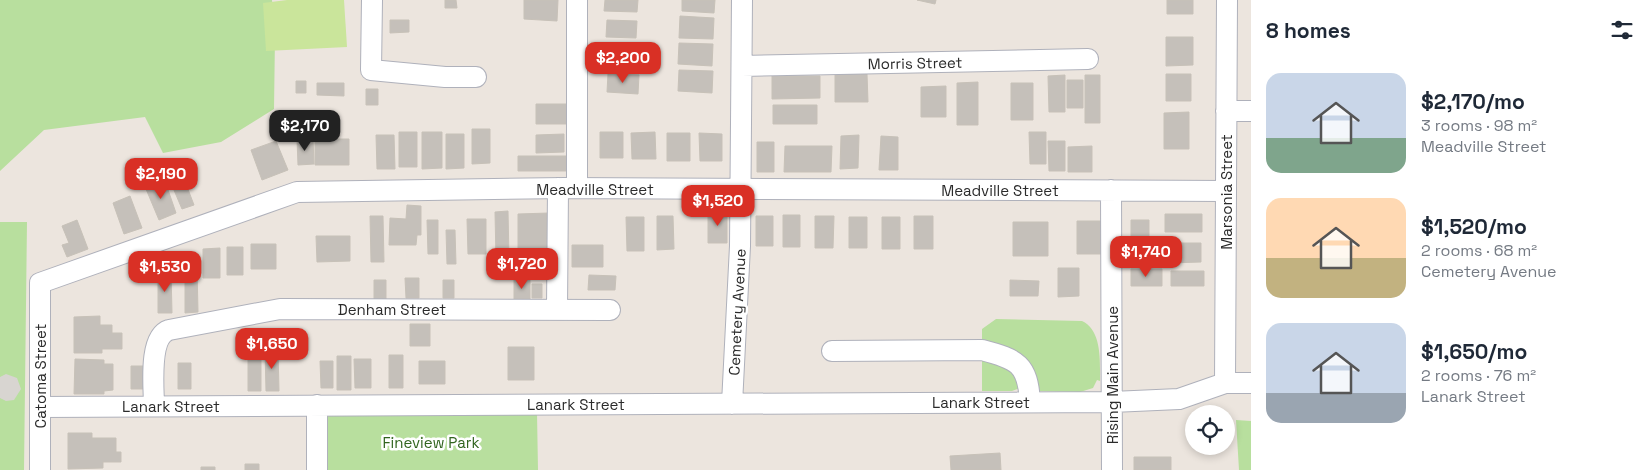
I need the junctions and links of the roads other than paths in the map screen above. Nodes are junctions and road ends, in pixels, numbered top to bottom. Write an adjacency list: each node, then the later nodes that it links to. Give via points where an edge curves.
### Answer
1 (372, 0): 7 (street, via 370,70)
2 (578, 0): 10 (street)
3 (742, 0): 6 (street, Cemetery Avenue)
4 (1227, 0): 9 (street, Marsonia Street)
5 (1088, 59): 6 (street, Morris Street)
6 (742, 66): 11 (street, Cemetery Avenue)
7 (476, 77)
8 (1251, 111): 9 (street)
9 (1226, 112): 13 (street, Marsonia Street)
10 (567, 188): 11 (street, Meadville Street); 14 (street, Meadville Street, via 297,192); 15 (street)
11 (741, 190): 12 (street, Meadville Street); 22 (street, Cemetery Avenue)
12 (1111, 190): 13 (street, Meadville Street); 21 (street, Rising Main Avenue)
13 (1226, 191): 18 (street, Marsonia Street)
14 (40, 283): 25 (street, Catoma Street)
15 (557, 310): 16 (street, Denham Street); 24 (street, Denham Street, via 280,310 169,330 161,335 154,353)
16 (610, 310)
17 (832, 351): 20 (street, via 982,350 1004,356 1022,368 1028,379)
18 (1225, 383): 19 (street, Lanark Street); 21 (street, Lanark Street, via 1179,399)
19 (1251, 383)
20 (1030, 402): 21 (street, Lanark Street); 22 (street, Lanark Street)
21 (1112, 402): 28 (street, Rising Main Avenue)
22 (732, 404): 23 (street, Lanark Street)
23 (317, 405): 24 (street, Lanark Street); 27 (street)
24 (154, 406): 25 (street, Lanark Street)
25 (40, 407): 26 (street, Catoma Street)
26 (40, 470)
27 (317, 470)
28 (1112, 470)

